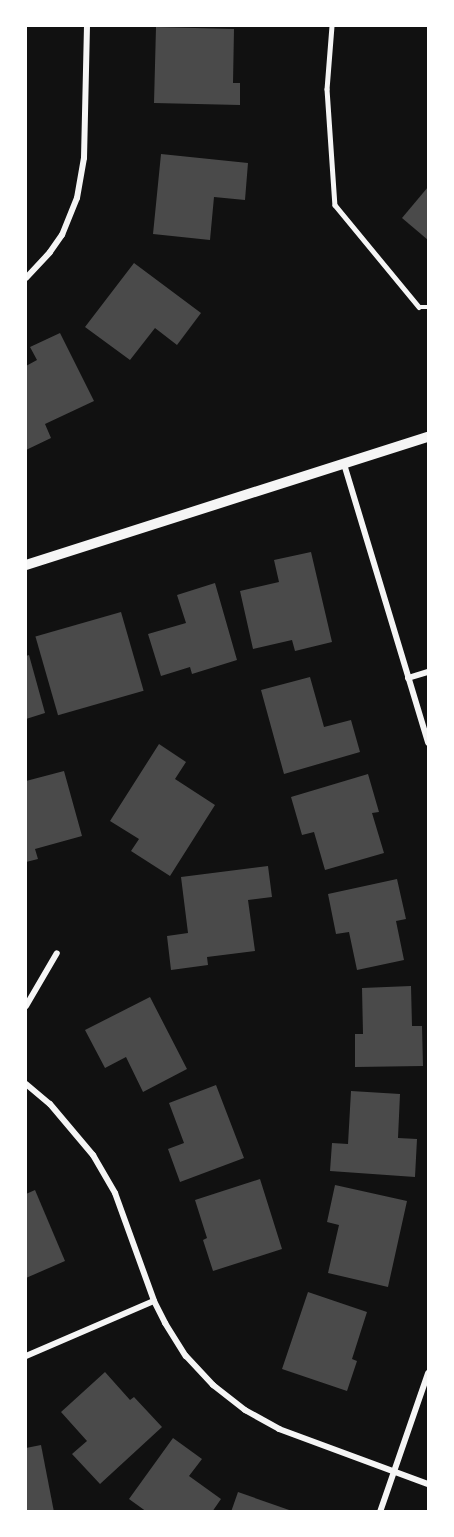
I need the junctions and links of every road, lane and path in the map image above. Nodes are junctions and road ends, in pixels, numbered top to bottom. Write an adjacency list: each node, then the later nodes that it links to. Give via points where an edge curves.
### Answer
1 (87, 26): 3 (street, via 84,158 77,198 62,236)
2 (332, 26): 4 (lane, via 327,89 335,205 419,307)
3 (26, 278)
4 (429, 307)
5 (429, 437): 6 (street)
6 (344, 464): 7 (street); 9 (street)
7 (26, 565)
8 (429, 672): 9 (street)
9 (408, 678): 10 (street)
10 (429, 743)
11 (57, 953): 12 (street)
12 (26, 1006)
13 (26, 1084): 14 (street, via 50,1104 93,1155 115,1193)
14 (154, 1301): 15 (street); 17 (street, via 186,1356 213,1385 245,1410 279,1429)
15 (26, 1356)
16 (429, 1372): 17 (street)
17 (394, 1471): 18 (street); 19 (street)
18 (429, 1484)
19 (380, 1512)

